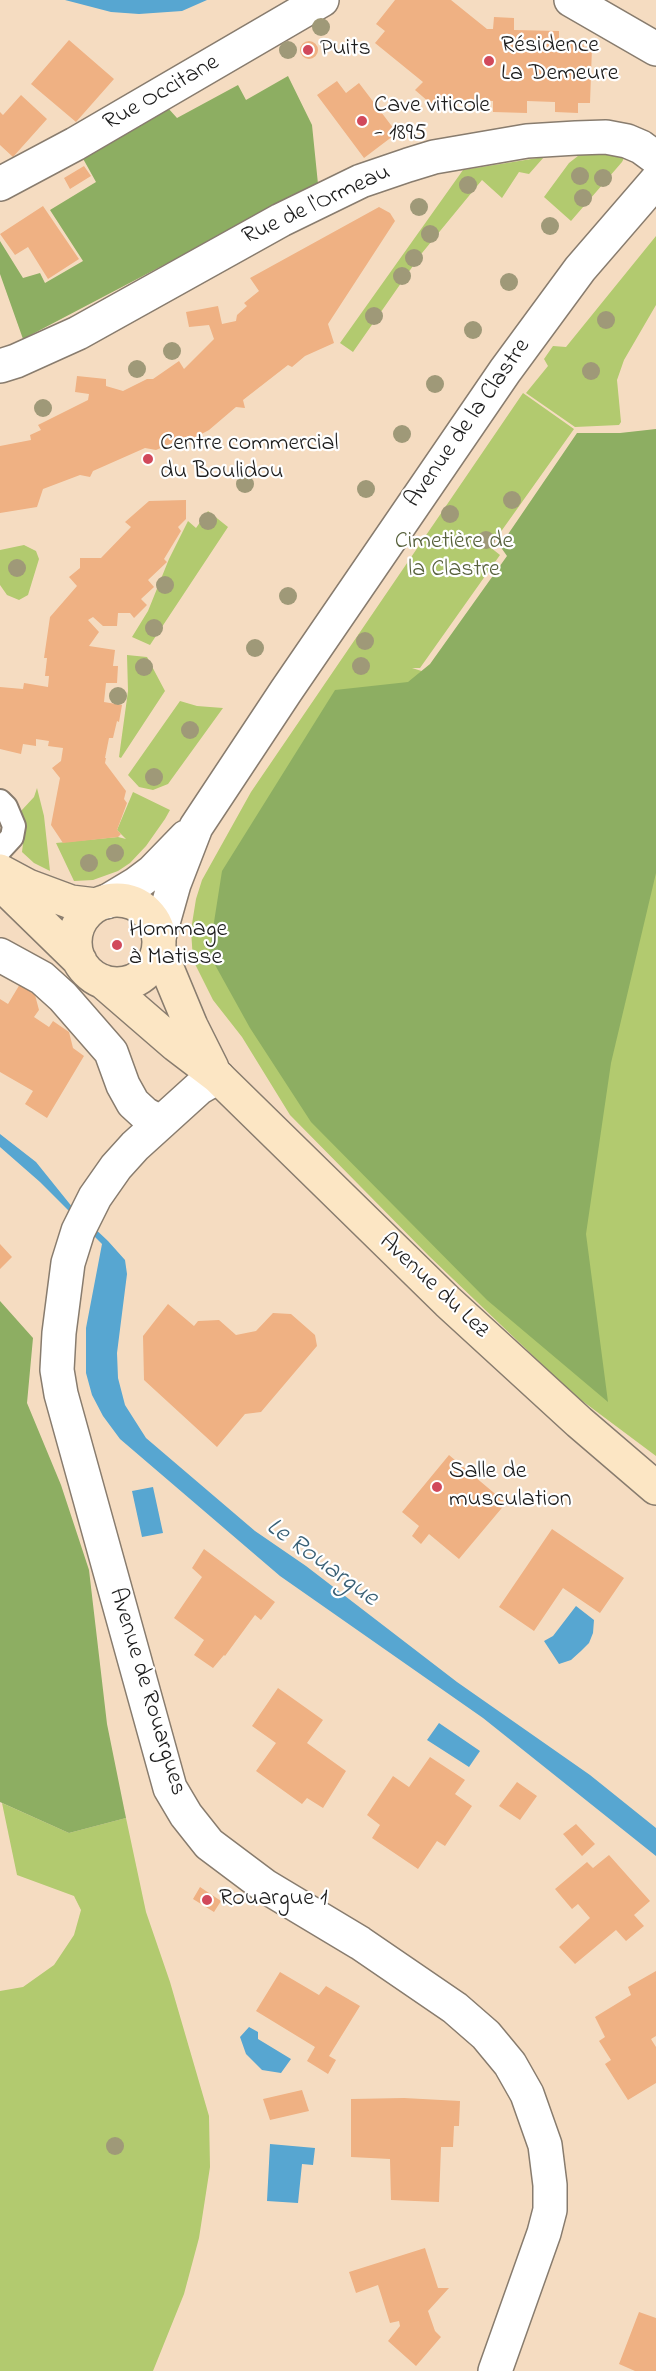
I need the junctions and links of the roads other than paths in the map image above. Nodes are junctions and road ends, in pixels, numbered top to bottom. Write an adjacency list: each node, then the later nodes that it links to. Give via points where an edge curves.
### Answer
1 (322, 0): 6 (street, Rue Occitane)
2 (571, 0): 3 (street)
3 (656, 49)
4 (656, 158): 7 (street, Rue de l'Ormeau, via 627,141 606,137 527,141 408,165 361,181 281,220 78,333)
5 (656, 181): 9 (street, Avenue de la Clastre, via 580,269 505,370)
6 (0, 184)
7 (0, 366)
8 (0, 801): 10 (lane, via 14,826 12,837)
9 (196, 827): 13 (street, Avenue de la Clastre, via 152,872); 14 (street, Avenue de la Clastre, via 174,884)
10 (0, 850)
11 (0, 871): 13 (street, via 71,902)
12 (0, 883): 16 (street)
13 (101, 904): 14 (street, via 126,901 138,906 156,924); 16 (street, via 84,916 77,930 75,945)
14 (159, 943): 16 (street, via 151,968 140,978 121,984); 17 (street, Avenue du Lez, via 191,1026)
15 (0, 954): 18 (street, via 42,978 63,997 111,1053 133,1103)
16 (91, 971): 17 (street, Avenue du Lez)
17 (218, 1077): 18 (street, Avenue de Rouargues); 19 (street, Avenue du Lez, via 448,1302)
18 (160, 1122): 20 (street, Avenue de Rouargues, via 102,1185 68,1263 58,1333 61,1394 170,1788 196,1830 265,1886 455,2008 486,2035 510,2064 527,2094 545,2145 550,2210)
19 (656, 1488)
20 (495, 2371)

